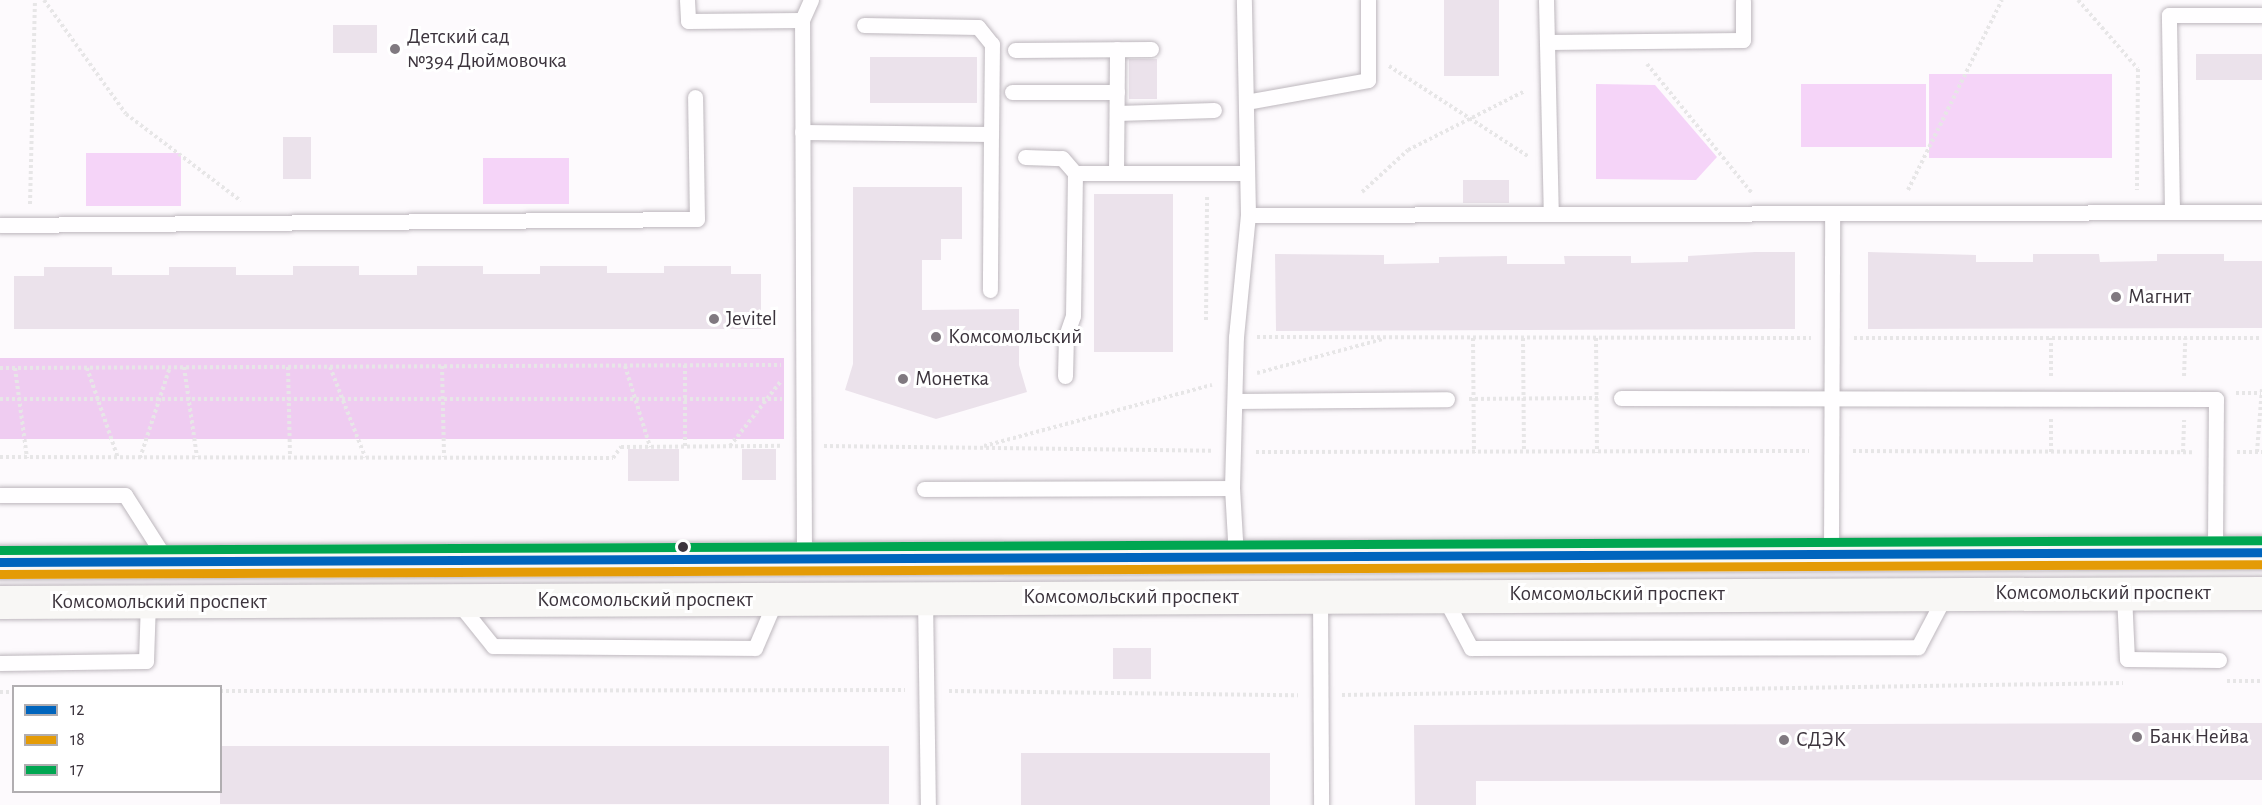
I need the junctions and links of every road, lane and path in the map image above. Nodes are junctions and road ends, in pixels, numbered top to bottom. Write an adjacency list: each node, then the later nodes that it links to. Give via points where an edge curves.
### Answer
1 (35, 0): 47 (path)
2 (45, 0): 45 (path, via 126,114 238,197)
3 (687, 0): 12 (lane, via 688,21)
4 (811, 0): 12 (lane)
5 (1244, 0): 24 (lane)
6 (1368, 0): 19 (lane)
7 (1546, 0): 15 (lane)
8 (2002, 0): 40 (path)
9 (2078, 0): 36 (path, via 2138,69)
10 (1743, 1): 14 (lane, via 1743,40)
11 (2262, 15): 37 (lane, via 2169,15)
12 (802, 20): 28 (lane)
13 (864, 25): 29 (lane, via 978,27 992,44)
14 (1628, 41): 15 (lane); 42 (path, via 1752,189)
15 (1547, 42): 20 (lane)
16 (1117, 49): 17 (lane); 18 (lane); 22 (lane)
17 (1151, 49)
18 (1015, 50)
19 (1368, 53): 24 (lane, via 1368,80); 27 (path)
20 (1548, 81): 27 (path); 31 (lane)
21 (1012, 92): 22 (lane)
22 (1117, 92): 26 (lane)
23 (695, 97): 45 (lane, via 697,219)
24 (1246, 102): 35 (lane)
25 (1214, 110): 26 (lane)
26 (1117, 113): 33 (lane)
27 (1469, 118): 31 (path); 44 (path, via 1408,150 1373,179)
28 (802, 132): 29 (lane); 66 (lane)
29 (992, 134): 48 (lane)
30 (1025, 157): 32 (lane, via 1062,158)
31 (1550, 171): 41 (lane)
32 (1076, 172): 33 (lane); 67 (lane, via 1073,316 1066,336)
33 (1116, 172): 34 (lane)
34 (1207, 172): 35 (lane); 49 (path)
35 (1247, 172): 43 (lane)
36 (2137, 212): 37 (lane); 40 (lane)
37 (2172, 212): 38 (lane)
38 (2262, 212)
39 (1832, 213): 40 (lane); 42 (lane); 54 (lane)
40 (1897, 213)
41 (1551, 214): 42 (lane); 44 (lane)
42 (1753, 214)
43 (1248, 215): 44 (lane); 50 (lane)
44 (1340, 216)
45 (257, 222): 47 (lane)
46 (0, 225): 47 (lane)
47 (29, 225)
48 (990, 290)
49 (1206, 320)
50 (1236, 337): 51 (path); 68 (lane)
51 (1389, 338): 52 (path); 68 (path)
52 (1473, 338): 53 (path); 85 (path)
53 (1524, 338): 54 (path); 86 (path)
54 (1832, 338): 55 (path); 70 (lane)
55 (2262, 338)
56 (685, 365): 58 (path); 66 (path); 81 (path)
57 (442, 366): 58 (path); 62 (path); 79 (path)
58 (625, 366): 80 (path)
59 (170, 367): 60 (path); 65 (path); 75 (path)
60 (184, 367): 61 (path); 76 (path)
61 (288, 367): 62 (path); 77 (path)
62 (330, 367): 78 (path)
63 (0, 368): 64 (path)
64 (15, 368): 65 (path); 73 (path)
65 (87, 368): 74 (path)
66 (796, 368): 82 (path); 83 (lane)
67 (1065, 376)
68 (1235, 379): 87 (lane); 92 (path)
69 (2262, 389): 97 (path)
70 (1832, 397): 71 (lane); 93 (lane); 96 (lane, via 2216,399)
71 (1621, 398): 86 (path)
72 (0, 399): 73 (path)
73 (19, 399): 74 (path); 104 (path)
74 (99, 399): 75 (path); 105 (path)
75 (159, 399): 76 (path); 106 (path)
76 (188, 399): 77 (path); 99 (path)
77 (289, 399): 78 (path); 100 (path)
78 (344, 399): 79 (path); 101 (path)
79 (442, 399): 80 (path); 102 (path)
80 (636, 399): 81 (path); 90 (path)
81 (685, 399): 82 (path); 91 (path)
82 (768, 399): 83 (path); 88 (path)
83 (803, 399): 89 (lane)
84 (1447, 399): 85 (path); 87 (lane)
85 (1473, 399): 86 (path); 98 (path)
86 (1524, 399): 95 (path)
87 (1235, 401): 94 (lane)
88 (729, 446): 89 (path); 91 (path)
89 (804, 446): 92 (path); 113 (lane)
90 (650, 447): 91 (path); 102 (path, via 621,447 613,458)
91 (685, 447)
92 (978, 448): 94 (path)
93 (1832, 451): 95 (path); 96 (path); 110 (lane)
94 (1233, 452): 98 (path); 107 (lane)
95 (1524, 452): 98 (path)
96 (2216, 452): 97 (path); 111 (lane)
97 (2260, 452)
98 (1474, 453)
99 (197, 457): 100 (path); 106 (path)
100 (290, 457): 101 (path)
101 (365, 457): 102 (path)
102 (444, 457)
103 (0, 458): 104 (path)
104 (27, 458): 105 (path)
105 (118, 458): 106 (path)
106 (140, 458)
107 (1232, 488): 108 (lane); 115 (lane)
108 (924, 489)
109 (0, 495): 117 (lane, via 125,495)
110 (1831, 552): 111 (main road, Комсомольский проспект); 115 (main road, Комсомольский проспект)
111 (2216, 552): 112 (main road, Комсомольский проспект)
112 (2262, 552)
113 (804, 556): 114 (main road, Комсомольский проспект); 117 (main road, Комсомольский проспект); 128 (main road, via 823,567 821,583 805,587 723,587)
114 (1063, 556): 115 (main road, Комсомольский проспект); 125 (main road, via 1034,569 913,570 906,578 906,588)
115 (1236, 556): 124 (main road)
116 (133, 561): 117 (main road, Комсомольский проспект); 118 (main road, Комсомольский проспект); 129 (main road, via 144,564 153,575 151,586 142,592 38,592)
117 (167, 561)
118 (0, 562)
119 (2262, 593): 121 (main road, Комсомольский проспект)
120 (1946, 594): 121 (main road, Комсомольский проспект); 123 (main road, Комсомольский проспект); 123 (lane, via 1918,647 1482,648 1471,648)
121 (2124, 594): 131 (lane, via 2127,659)
122 (1320, 595): 123 (main road, Комсомольский проспект); 124 (main road, Комсомольский проспект); 138 (lane)
123 (1443, 595)
124 (1236, 596): 125 (main road, Комсомольский проспект)
125 (925, 598): 126 (main road, Комсомольский проспект); 136 (lane)
126 (776, 599): 127 (lane, via 755,648 493,646); 128 (main road, Комсомольский проспект)
127 (456, 600): 128 (main road, Комсомольский проспект); 130 (main road, Комсомольский проспект)
128 (677, 600)
129 (0, 601): 130 (main road, Комсомольский проспект)
130 (148, 602): 132 (lane, via 146,661)
131 (2219, 660)
132 (0, 663)
133 (2262, 681): 134 (path)
134 (2214, 682)
135 (2131, 683): 138 (path)
136 (925, 690): 137 (path); 138 (path); 139 (lane)
137 (222, 691)
138 (1320, 695): 140 (lane)
139 (928, 805)
140 (1321, 805)

